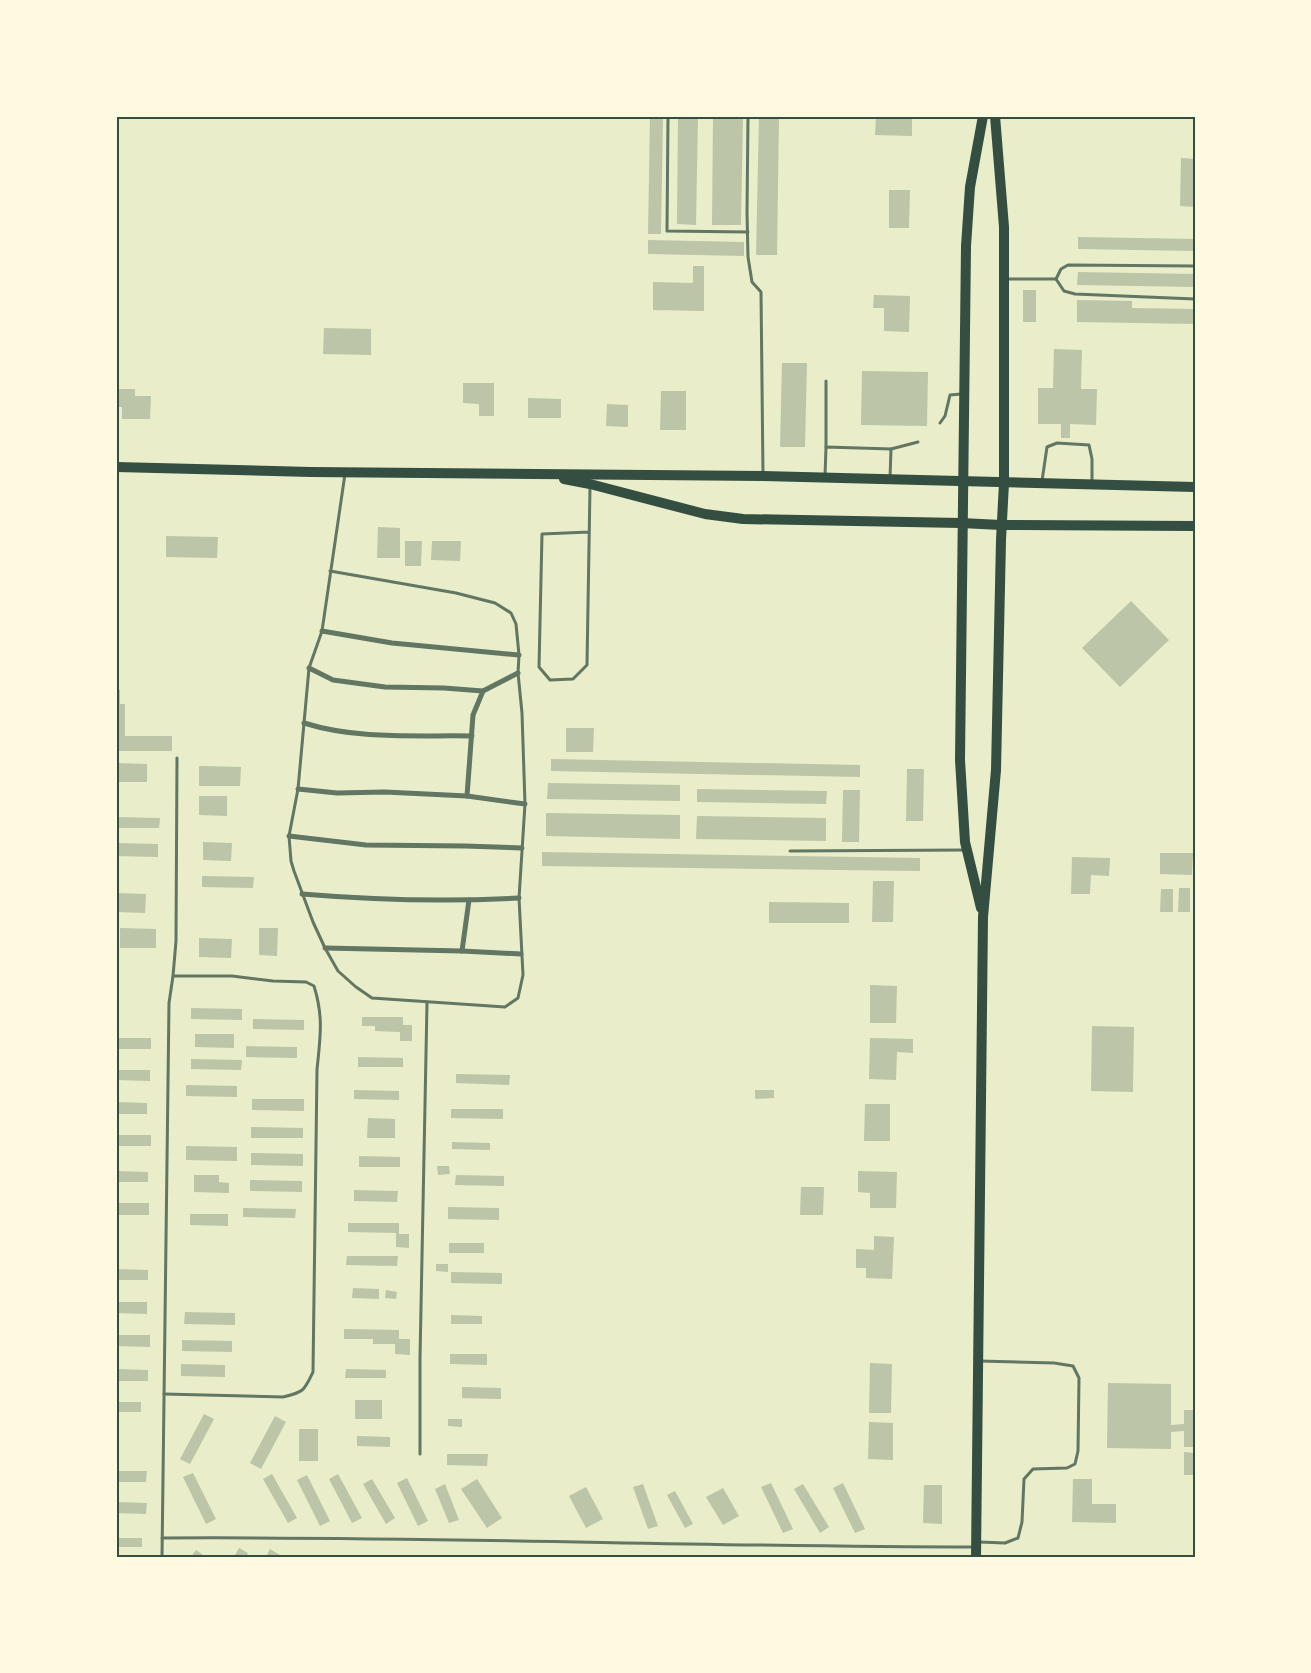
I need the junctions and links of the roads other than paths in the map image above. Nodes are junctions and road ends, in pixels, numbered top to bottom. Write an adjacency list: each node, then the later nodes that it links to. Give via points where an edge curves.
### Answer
1 (668, 116): 5 (lane, via 667,231)
2 (748, 116): 5 (lane)
3 (983, 116): 11 (main road, via 970,187)
4 (995, 116): 8 (main road)
5 (748, 232): 19 (lane, via 752,282 761,292)
6 (1195, 266): 7 (lane, via 1068,265 1061,269)
7 (1056, 279): 8 (lane); 9 (lane, via 1064,291 1075,294)
8 (1004, 280): 23 (main road)
9 (1195, 299)
10 (826, 381): 14 (lane)
11 (964, 393): 12 (lane, via 950,395 945,416); 22 (main road)
12 (940, 422)
13 (918, 442): 15 (lane)
14 (826, 447): 15 (lane); 20 (lane)
15 (891, 449): 21 (lane)
16 (116, 467): 17 (main road)
17 (345, 472): 18 (main road); 32 (lane)
18 (538, 474): 19 (main road); 24 (main road)
19 (763, 476): 20 (main road)
20 (825, 477): 21 (main road)
21 (890, 479): 22 (main road)
22 (964, 482): 23 (main road); 28 (main road)
23 (1004, 483): 25 (main road); 29 (main road)
24 (590, 484): 28 (main road, via 705,514 743,519); 31 (lane)
25 (1042, 484): 26 (main road); 26 (lane, via 1048,447 1056,443 1089,445)
26 (1092, 485): 27 (main road)
27 (1195, 487)
28 (961, 523): 29 (main road); 47 (main road, via 960,760)
29 (1001, 525): 30 (main road); 51 (main road, via 996,770)
30 (1195, 526)
31 (589, 532): 31 (lane, via 587,665 573,679 550,680 539,667 542,534)
32 (330, 571): 33 (lane); 34 (lane, via 495,603 511,613 516,624)
33 (322, 631): 34 (street, via 392,643); 35 (lane)
34 (519, 655): 36 (lane)
35 (309, 668): 37 (street, via 334,680 385,687); 38 (lane)
36 (518, 673): 37 (street); 43 (lane)
37 (483, 691): 39 (street, via 473,715)
38 (304, 722): 39 (street, via 327,730 369,735); 41 (lane)
39 (472, 736): 42 (street)
40 (177, 758): 55 (lane)
41 (298, 789): 42 (street); 44 (lane)
42 (467, 796): 43 (street)
43 (525, 804): 45 (lane)
44 (289, 836): 45 (street, via 366,845); 48 (lane, via 291,861)
45 (522, 848): 49 (lane)
46 (790, 850): 47 (lane)
47 (967, 850): 51 (main road)
48 (302, 894): 50 (street); 52 (lane)
49 (518, 898): 50 (street); 54 (lane)
50 (469, 900): 53 (street)
51 (983, 917): 57 (main road)
52 (325, 948): 53 (street); 56 (lane, via 338,971 372,998)
53 (462, 950): 54 (street)
54 (522, 954): 56 (lane, via 523,975 518,998 505,1007)
55 (173, 976): 58 (lane, via 169,1003); 58 (lane, via 232,976 306,982 314,986 322,1021 317,1070 313,1372 305,1389 283,1397)
56 (427, 1003): 59 (lane)
57 (979, 1361): 61 (main road); 61 (lane, via 1073,1366 1079,1378 1078,1451 1075,1464 1066,1468 1033,1469 1024,1479 1018,1538)
58 (164, 1394): 60 (lane)
59 (420, 1454)
60 (162, 1538): 61 (lane, via 300,1537); 62 (lane)
61 (976, 1549)
62 (162, 1557)

